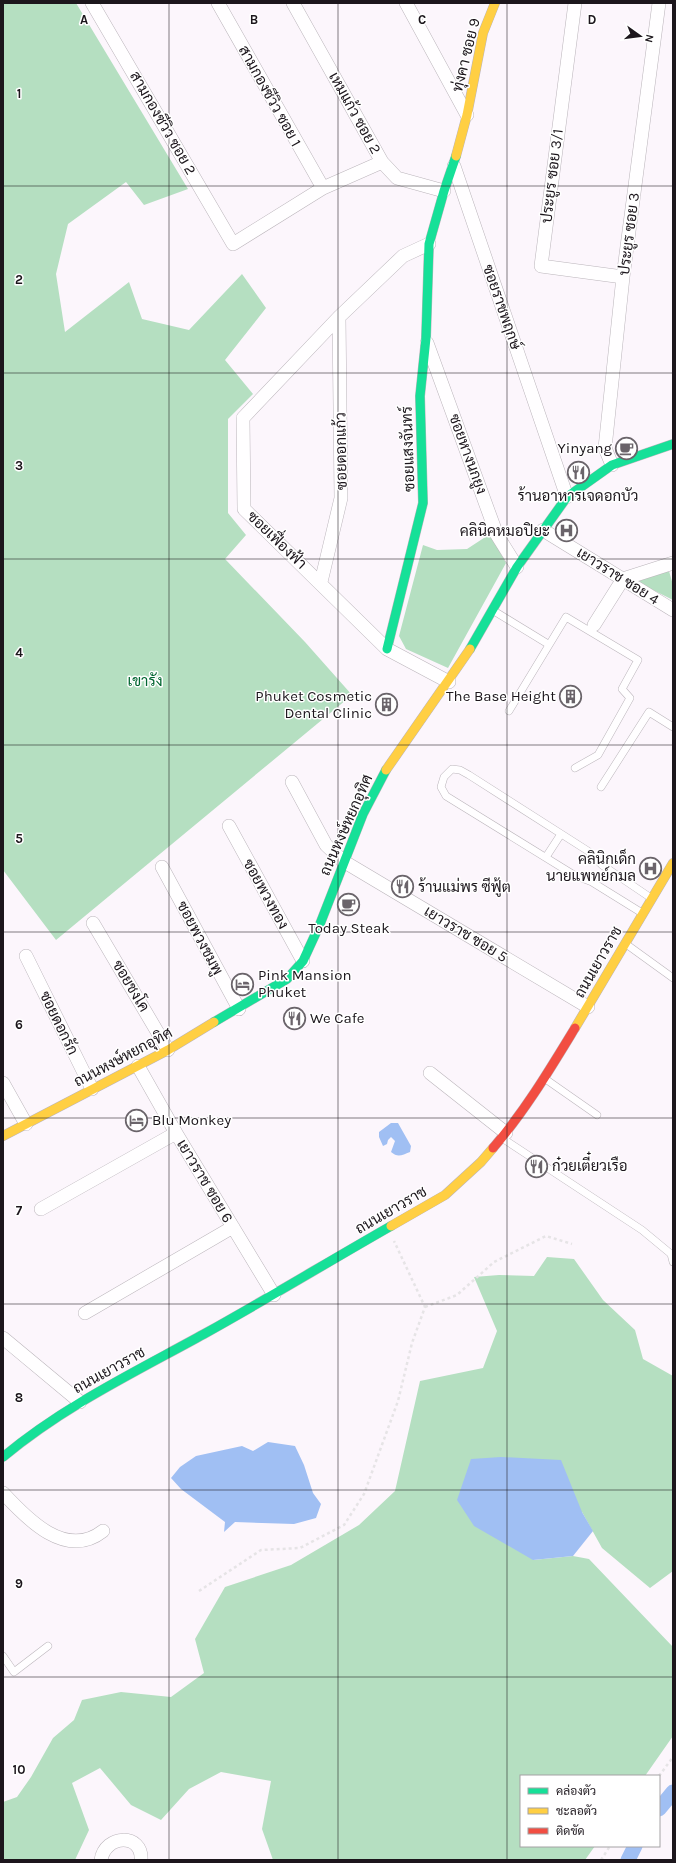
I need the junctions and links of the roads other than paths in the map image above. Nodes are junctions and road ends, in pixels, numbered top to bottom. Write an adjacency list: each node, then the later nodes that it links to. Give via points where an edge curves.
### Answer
1 (92, 3): 11 (street, สามกองซีวิว ซอย 2, via 233,244)
2 (218, 3): 11 (street, สามกองซีวิว ซอย 1)
3 (293, 3): 9 (street, เหมแก้ว ซอย 2)
4 (406, 3): 8 (street)
5 (495, 3): 8 (street, ทุ่งคา ซอย 9, via 483,33)
6 (575, 3): 14 (street, ประยูร ซอย 3/1, via 540,266)
7 (659, 3): 14 (street, ประยูร ซอย 3)
8 (467, 115): 10 (street)
9 (382, 162): 11 (street); 12 (street, เหมแก้ว ซอย 2, via 397,178)
10 (454, 166): 12 (street, ซอยแสงจันทร์); 19 (street, ซอยราชพฤกษ์)
11 (323, 188)
12 (444, 190): 13 (street, ซอยแสงจันทร์)
13 (429, 244): 15 (street, ซอยเฟื่องฟ้า, via 403,256); 16 (street, ซอยแสงจันทร์)
14 (623, 277): 18 (street, ประยูร ซอย 3, via 605,448)
15 (339, 317): 24 (street, ซอยดอกแก้ว, via 341,498); 24 (street, ซอยเฟื่องฟ้า, via 243,418 244,509)
16 (426, 338): 22 (street, ซอยหางนกยูง, via 497,535); 29 (street, ซอยแสงจันทร์, via 420,396 423,503)
17 (673, 444): 18 (street, ถนนหงษ์หยกอุทิศ)
18 (612, 465): 19 (street, ถนนหงษ์หยกอุทิศ)
19 (567, 497): 20 (street, ถนนหงษ์หยกอุทิศ)
20 (543, 530): 22 (street, ถนนหงษ์หยกอุทิศ); 23 (street, เยาวราช ซอย 4)
21 (672, 566): 23 (street)
22 (517, 567): 25 (street, ถนนหงษ์หยกอุทิศ)
23 (623, 579): 26 (street, เยาวราช ซอย 4); 27 (street)
24 (321, 582): 29 (street, ซอยเฟื่องฟ้า)
25 (492, 609): 28 (lane); 30 (street, ถนนหงษ์หยกอุทิศ)
26 (673, 610)
27 (594, 624)
28 (548, 644): 31 (lane); 33 (lane, via 566,617 638,660 622,689 630,698 598,756)
29 (388, 649): 30 (street, ซอยเฟื่องฟ้า)
30 (449, 682): 39 (street, ถนนหงษ์หยกอุทิศ, via 384,773)
31 (509, 711)
32 (673, 727): 35 (lane, via 649,712)
33 (575, 768)
34 (292, 782): 39 (street, เยาวราช ซอย 5, via 326,845)
35 (601, 787)
36 (229, 826): 47 (street, ซอยพวงทอง)
37 (560, 834): 38 (lane); 38 (lane, via 460,770 452,770 444,777 441,788 446,796); 42 (lane, via 588,851 602,866)
38 (546, 857): 43 (lane)
39 (343, 861): 47 (street, ถนนหงษ์หยกอุทิศ, via 320,924); 49 (street, เยาวราช ซอย 5)
40 (673, 863): 42 (street, ถนนเยาวราช)
41 (162, 867): 50 (street, ซอยพวงชมพู)
42 (651, 898): 43 (street, ถนนเยาวราช)
43 (643, 914): 45 (street, ถนนเยาวราช)
44 (93, 923): 51 (street, ซอยชงโค)
45 (625, 944): 48 (lane); 49 (street, ถนนเยาวราช)
46 (26, 956): 56 (street, ซอยดอกรัก)
47 (303, 961): 50 (street, ถนนหงษ์หยกอุทิศ, via 287,979)
48 (673, 978)
49 (588, 1007): 54 (street, ถนนเยาวราช)
50 (239, 1009): 51 (street, ถนนหงษ์หยกอุทิศ)
51 (168, 1050): 52 (street, ถนนหงษ์หยกอุทิศ)
52 (138, 1066): 56 (street, ถนนหงษ์หยกอุทิศ); 59 (street, เยาวราช ซอย 6)
53 (430, 1074): 60 (street)
54 (544, 1078): 57 (lane); 60 (street, ถนนเยาวราช)
55 (3, 1083): 58 (street)
56 (92, 1089): 58 (street, ถนนหงษ์หยกอุทิศ)
57 (598, 1115)
58 (26, 1124): 61 (street, ถนนหงษ์หยกอุทิศ)
59 (176, 1133): 62 (street); 63 (street, เยาวราช ซอย 6)
60 (504, 1135): 64 (lane, via 642,1230); 66 (street, ถนนเยาวราช, via 481,1162 445,1195)
61 (3, 1136)
62 (41, 1209)
63 (233, 1226): 66 (street, เยาวราช ซอย 6); 67 (street)
64 (672, 1254): 65 (lane)
65 (673, 1262)
66 (274, 1294): 69 (street, ถนนเยาวราช)
67 (85, 1313)
68 (3, 1338): 69 (street)
69 (80, 1402): 70 (street, ถนนเยาวราช, via 27,1437)
70 (3, 1457)
71 (3, 1493): 72 (street, via 18,1510 60,1539 71,1542 84,1541)
72 (103, 1531)
73 (48, 1646): 74 (lane, via 14,1672)
74 (3, 1656)
75 (101, 1860): 76 (street, via 102,1852 107,1846 124,1840 133,1842 139,1848)
76 (141, 1860)

